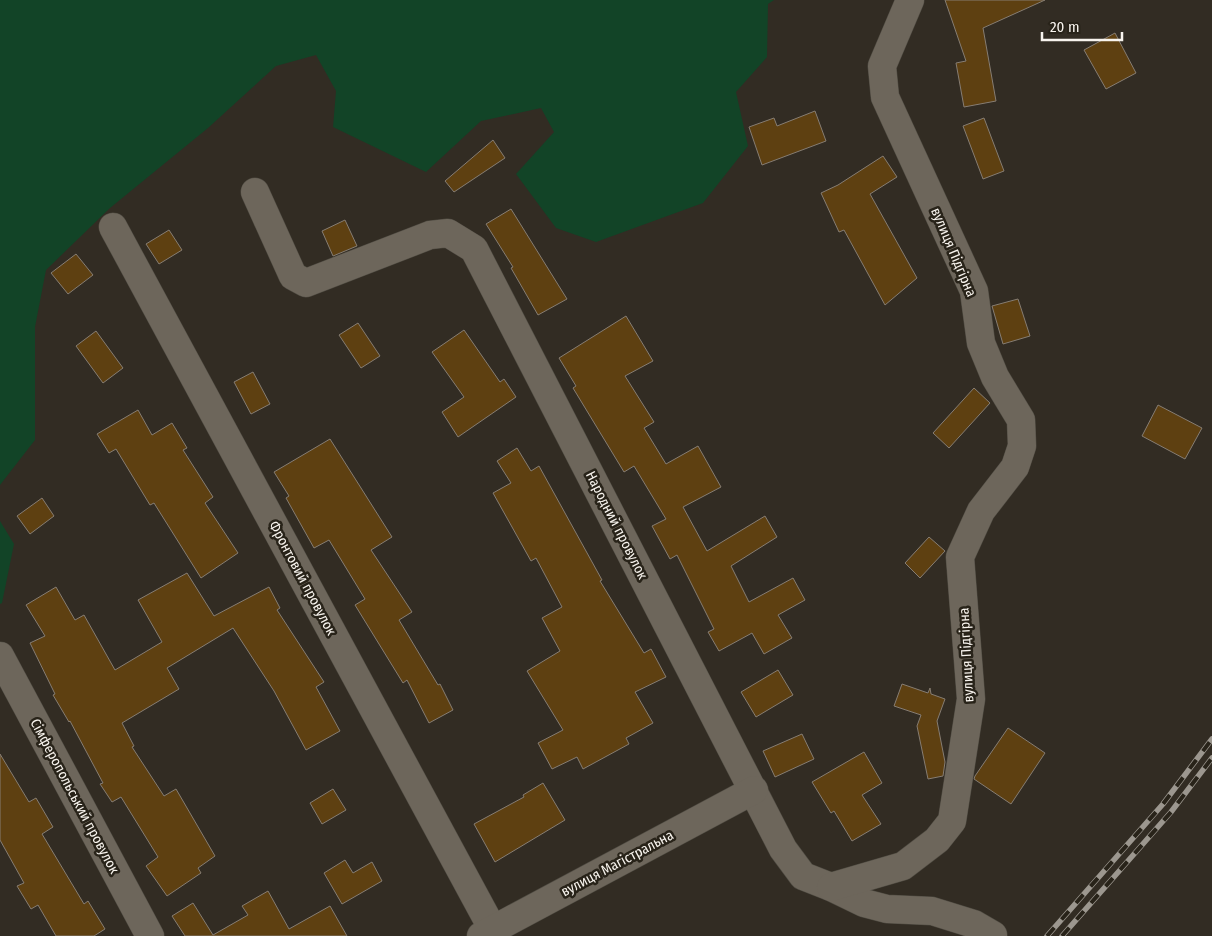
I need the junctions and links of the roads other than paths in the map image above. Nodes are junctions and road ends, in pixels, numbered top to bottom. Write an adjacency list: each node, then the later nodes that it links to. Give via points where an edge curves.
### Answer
1 (910, 0): 6 (street, вулиця Підгірна, via 882,66 885,97 974,291 981,342 995,377 1021,420 1022,446 1015,466 982,512 960,557 971,699 952,821 937,840 903,866)
2 (255, 192): 5 (street, Народний провулок, via 293,276 306,283 430,235 448,233 474,249)
3 (113, 227): 7 (street, Фронтовий провулок)
4 (0, 656): 9 (street, Сімферопольський провулок)
5 (754, 790): 6 (street, Народний провулок, via 783,849 802,876); 7 (street, вулиця Магістральна)
6 (831, 887): 8 (street, Народний провулок, via 864,903 932,911 974,924)
7 (487, 933)
8 (993, 935)
9 (150, 936)

